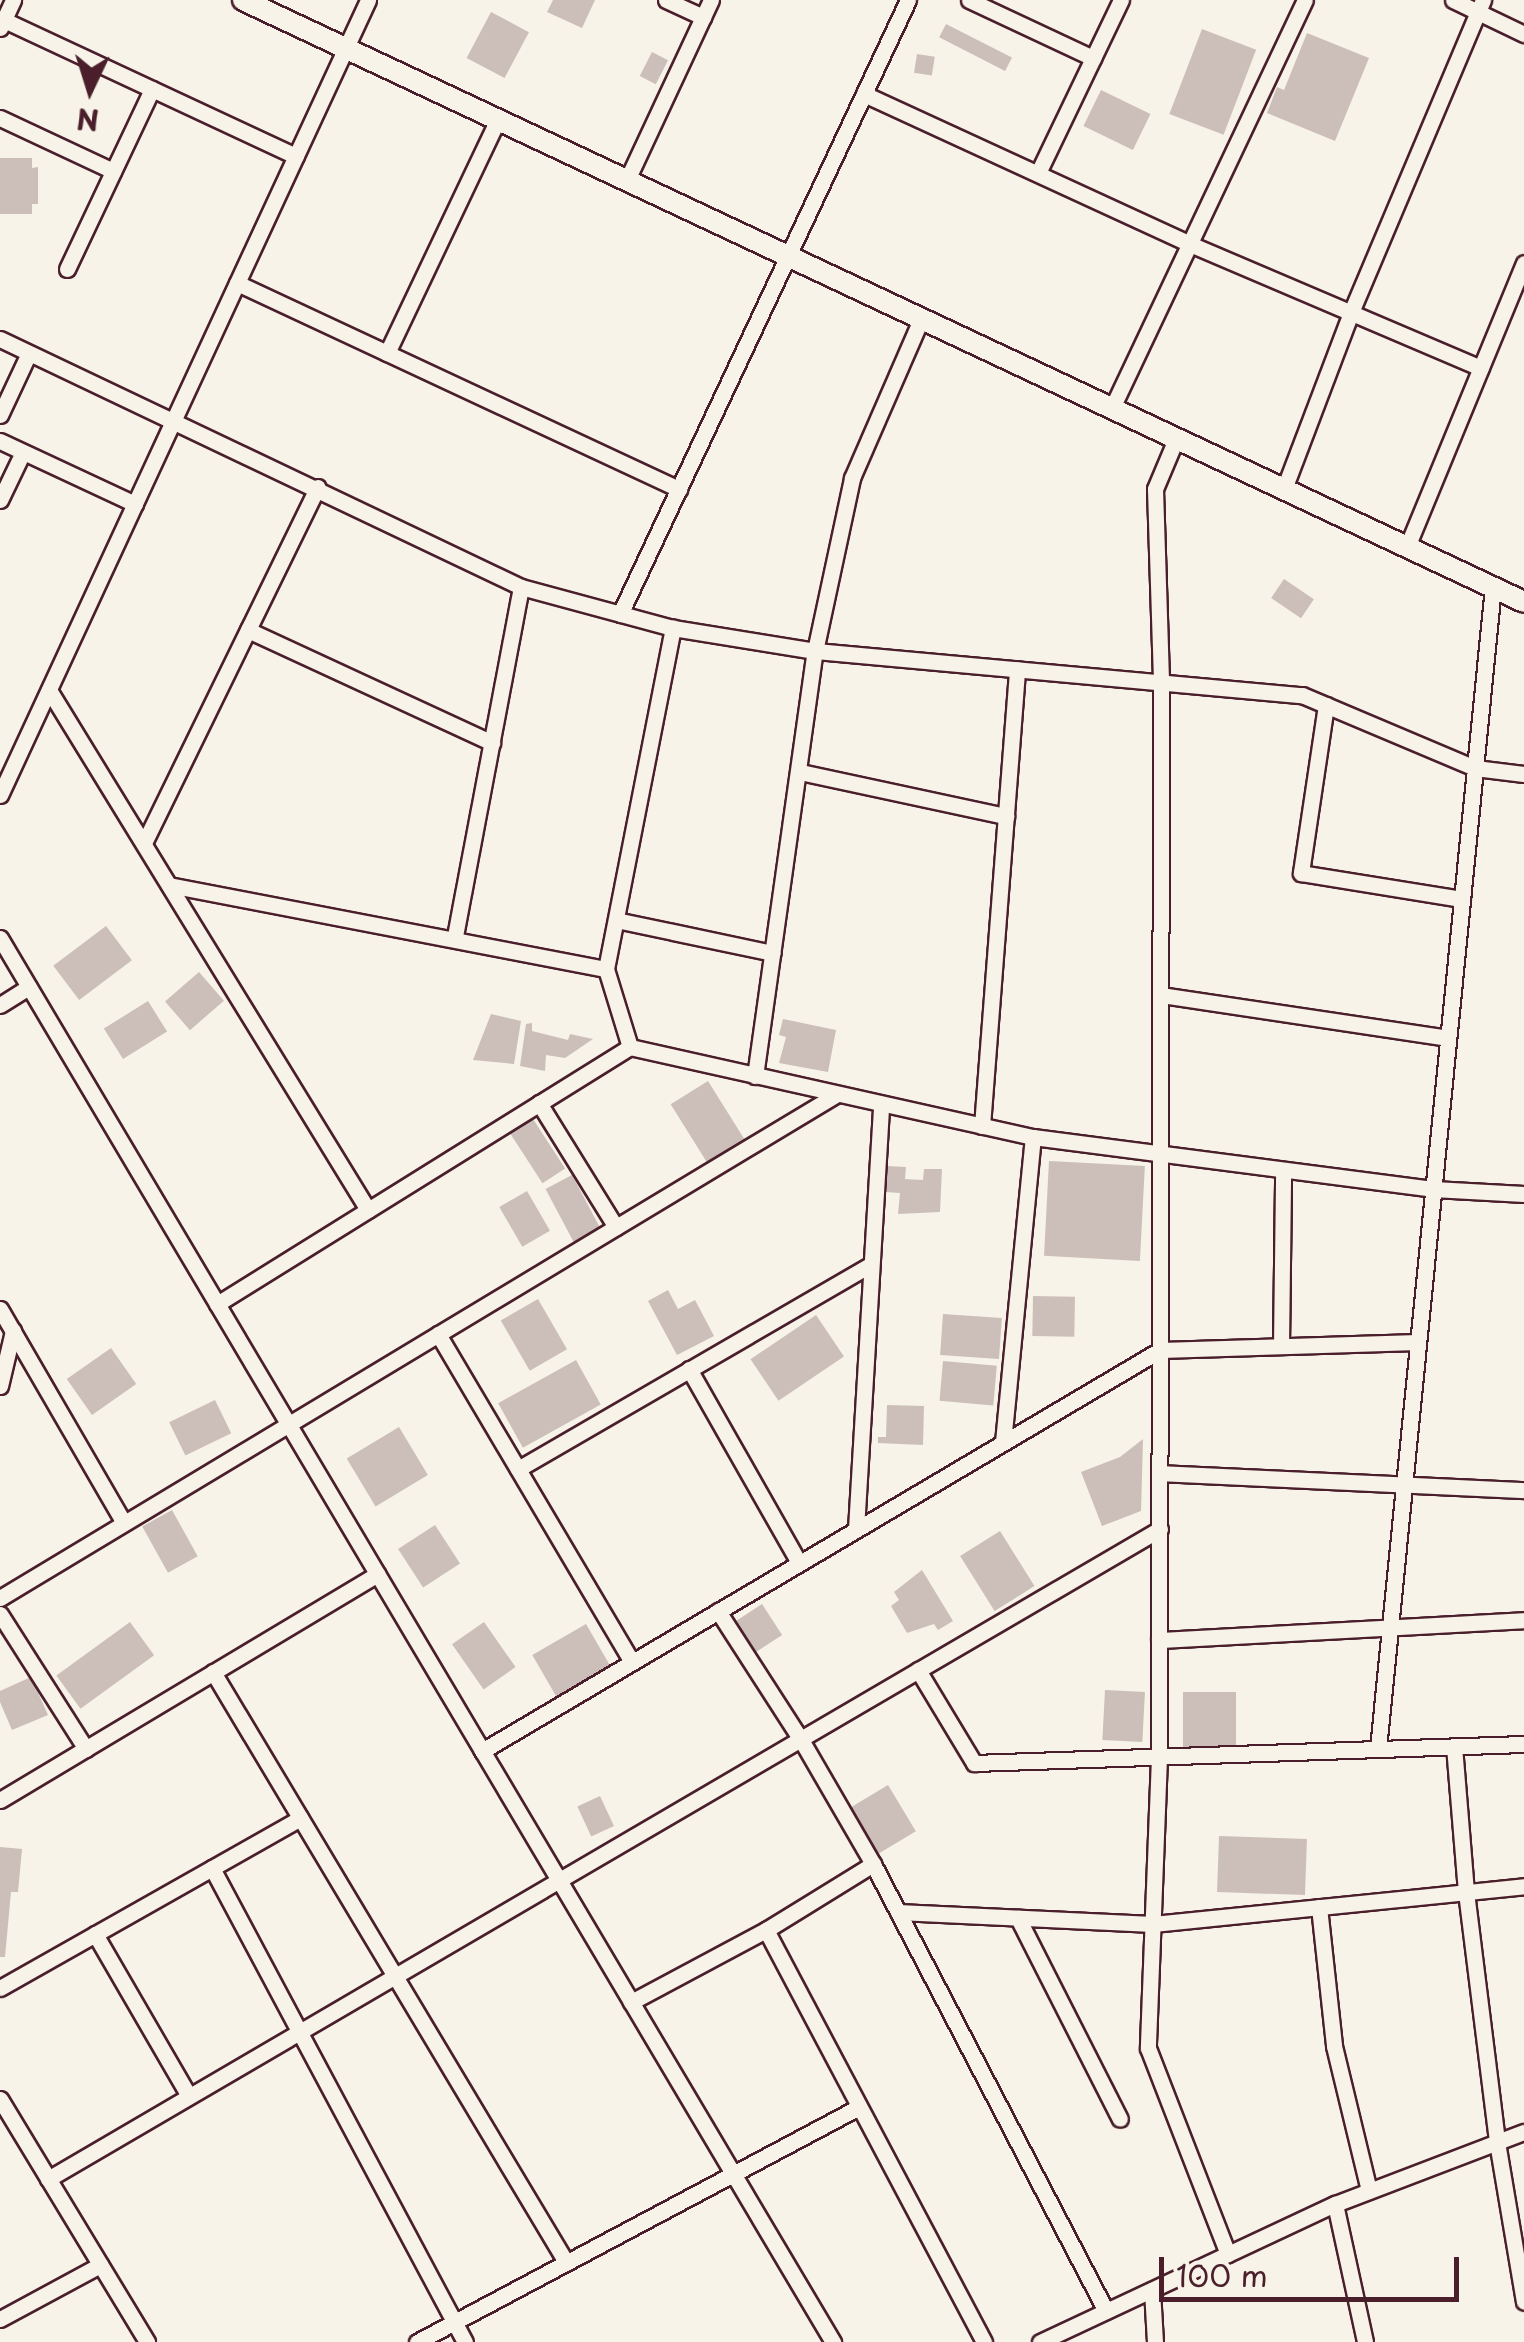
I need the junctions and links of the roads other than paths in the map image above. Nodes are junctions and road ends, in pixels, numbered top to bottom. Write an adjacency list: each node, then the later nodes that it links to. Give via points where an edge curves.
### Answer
1 (13, 0): 13 (street)
2 (243, 0): 15 (street)
3 (368, 0): 15 (street)
4 (666, 0): 12 (street)
5 (711, 0): 12 (street)
6 (908, 0): 18 (street)
7 (969, 0): 16 (street)
8 (1121, 0): 16 (street)
9 (1305, 0): 25 (street)
10 (1453, 0): 11 (street)
11 (1480, 6): 14 (street); 30 (street)
12 (703, 17): 24 (street)
13 (2, 24): 17 (street)
14 (1524, 34)
15 (346, 48): 20 (street); 21 (street)
16 (1093, 58): 23 (street)
17 (152, 89): 21 (street); 22 (street)
18 (864, 94): 23 (street); 26 (street)
19 (0, 118): 22 (street)
20 (498, 120): 24 (street); 34 (street)
21 (296, 156): 29 (street)
22 (113, 171): 28 (street)
23 (1038, 173): 25 (street)
24 (627, 180): 26 (street)
25 (1190, 244): 30 (street); 36 (street)
26 (788, 256): 31 (street); 43 (street)
27 (1524, 264): 35 (street)
28 (67, 269)
29 (237, 284): 34 (street); 38 (street)
30 (1352, 310): 35 (street); 44 (street)
31 (921, 318): 36 (street); 54 (street, via 852,478)
32 (0, 339): 33 (street)
33 (29, 353): 37 (street); 38 (street)
34 (387, 354): 43 (street)
35 (1481, 368): 47 (street)
36 (1112, 408): 39 (street)
37 (0, 415)
38 (174, 420): 42 (street); 46 (street)
39 (1176, 438): 44 (street); 56 (street, via 1156,489)
40 (0, 441): 41 (street)
41 (22, 452): 45 (street); 46 (street)
42 (318, 488): 48 (street); 53 (street)
43 (678, 489): 51 (street)
44 (1284, 489): 47 (street)
45 (0, 500)
46 (134, 504): 57 (street)
47 (1407, 547): 49 (street)
48 (522, 587): 51 (street); 59 (street)
49 (1492, 587): 50 (street); 60 (street)
50 (1524, 602)
51 (620, 614): 52 (street)
52 (673, 628): 54 (street); 68 (street)
53 (248, 630): 59 (street); 65 (street)
54 (816, 651): 55 (street); 61 (street)
55 (1017, 670): 56 (street); 64 (street)
56 (1161, 682): 58 (street, via 1302,695); 74 (street)
57 (49, 690): 63 (street); 65 (street)
58 (1326, 705): 60 (street); 67 (street, via 1301,873)
59 (492, 743): 69 (street)
60 (1475, 768): 62 (street); 67 (street)
61 (800, 772): 64 (street); 71 (street)
62 (1524, 774)
63 (0, 795)
64 (1006, 816): 82 (street)
65 (144, 843): 66 (street)
66 (169, 884): 69 (street); 88 (street)
67 (1462, 899): 76 (street)
68 (616, 920): 71 (street); 72 (street)
69 (455, 936): 72 (street)
70 (0, 938): 73 (street)
71 (773, 953): 78 (street)
72 (606, 969): 77 (street)
73 (29, 987): 75 (street); 91 (street)
74 (1161, 995): 76 (street); 84 (street)
75 (0, 1005)
76 (1448, 1038): 86 (street)
77 (630, 1046): 78 (street); 80 (street)
78 (754, 1076): 79 (street)
79 (837, 1094): 81 (street); 89 (street)
80 (539, 1103): 88 (street); 89 (street)
81 (881, 1105): 82 (street); 90 (street)
82 (982, 1126): 83 (street)
83 (1033, 1136): 84 (street); 101 (street)
84 (1160, 1156): 85 (street); 97 (street)
85 (1283, 1171): 86 (street); 96 (street)
86 (1433, 1189): 87 (street); 95 (street)
87 (1524, 1194)
88 (368, 1210): 91 (street)
89 (616, 1227): 94 (street)
90 (871, 1264): 98 (street); 107 (street)
91 (217, 1304): 100 (street)
92 (0, 1309): 93 (street)
93 (13, 1331): 99 (street); 106 (street)
94 (438, 1334): 100 (street); 102 (street)
95 (1418, 1342): 96 (street); 104 (street)
96 (1281, 1346): 97 (street)
97 (1160, 1350): 101 (street); 103 (street)
98 (688, 1370): 102 (street); 109 (street)
99 (0, 1386)
100 (288, 1424): 106 (street); 110 (street)
101 (1003, 1442): 107 (street)
102 (518, 1469): 117 (street)
103 (1160, 1472): 104 (street); 108 (street)
104 (1404, 1484): 105 (street); 115 (street)
105 (1524, 1490)
106 (124, 1523): 111 (street)
107 (856, 1529): 109 (street)
108 (1160, 1529): 116 (street); 118 (street)
109 (800, 1563): 112 (street)
110 (377, 1574): 119 (street); 125 (street)
111 (0, 1598)
112 (718, 1611): 117 (street); 120 (street)
113 (0, 1614): 123 (street)
114 (1524, 1620): 115 (street)
115 (1391, 1627): 116 (street); 124 (street)
116 (1160, 1640): 126 (street)
117 (632, 1662): 125 (street)
118 (918, 1670): 120 (street); 126 (street, via 974,1763)
119 (213, 1672): 123 (street); 128 (street)
120 (800, 1738): 129 (street); 131 (street)
121 (1524, 1744): 122 (street)
122 (1454, 1746): 124 (street); 133 (street)
123 (86, 1748): 127 (street)
124 (1378, 1749): 126 (street)
125 (482, 1751): 131 (street)
126 (1159, 1756): 137 (street)
127 (0, 1800)
128 (300, 1818): 130 (street); 140 (street)
129 (873, 1864): 135 (street); 138 (street)
130 (212, 1868): 139 (street); 143 (street)
131 (558, 1880): 140 (street); 142 (street)
132 (1524, 1886): 133 (street)
133 (1466, 1892): 134 (street); 149 (street)
134 (1319, 1907): 137 (street); 152 (street, via 1334,2046)
135 (898, 1912): 136 (street); 160 (street)
136 (1018, 1918): 137 (street); 147 (street)
137 (1153, 1924): 154 (street, via 1148,2048)
138 (766, 1930): 142 (street); 146 (street)
139 (95, 1934): 141 (street); 144 (street)
140 (394, 1976): 143 (street); 155 (street)
141 (0, 1988)
142 (631, 2002): 150 (street)
143 (300, 2031): 144 (street); 162 (street)
144 (190, 2096): 151 (street)
145 (0, 2099): 151 (street)
146 (860, 2107): 150 (street); 169 (street)
147 (1120, 2119)
148 (1524, 2132): 149 (street)
149 (1497, 2142): 152 (street); 157 (street)
150 (734, 2174): 155 (street); 168 (street)
151 (48, 2179): 156 (street)
152 (1369, 2191): 153 (street)
153 (1335, 2204): 154 (street); 164 (street)
154 (1228, 2254): 158 (street)
155 (566, 2262): 162 (street)
156 (100, 2264): 161 (street); 165 (street)
157 (1522, 2278): 159 (street)
158 (1152, 2290): 160 (street); 170 (street)
159 (1524, 2302)
160 (1106, 2311): 163 (street)
161 (0, 2319)
162 (457, 2320): 166 (street); 167 (street)
163 (1047, 2340)
164 (1359, 2340)
165 (146, 2342)
166 (416, 2342)
167 (465, 2342)
168 (833, 2342)
169 (984, 2342)
170 (1155, 2342)

